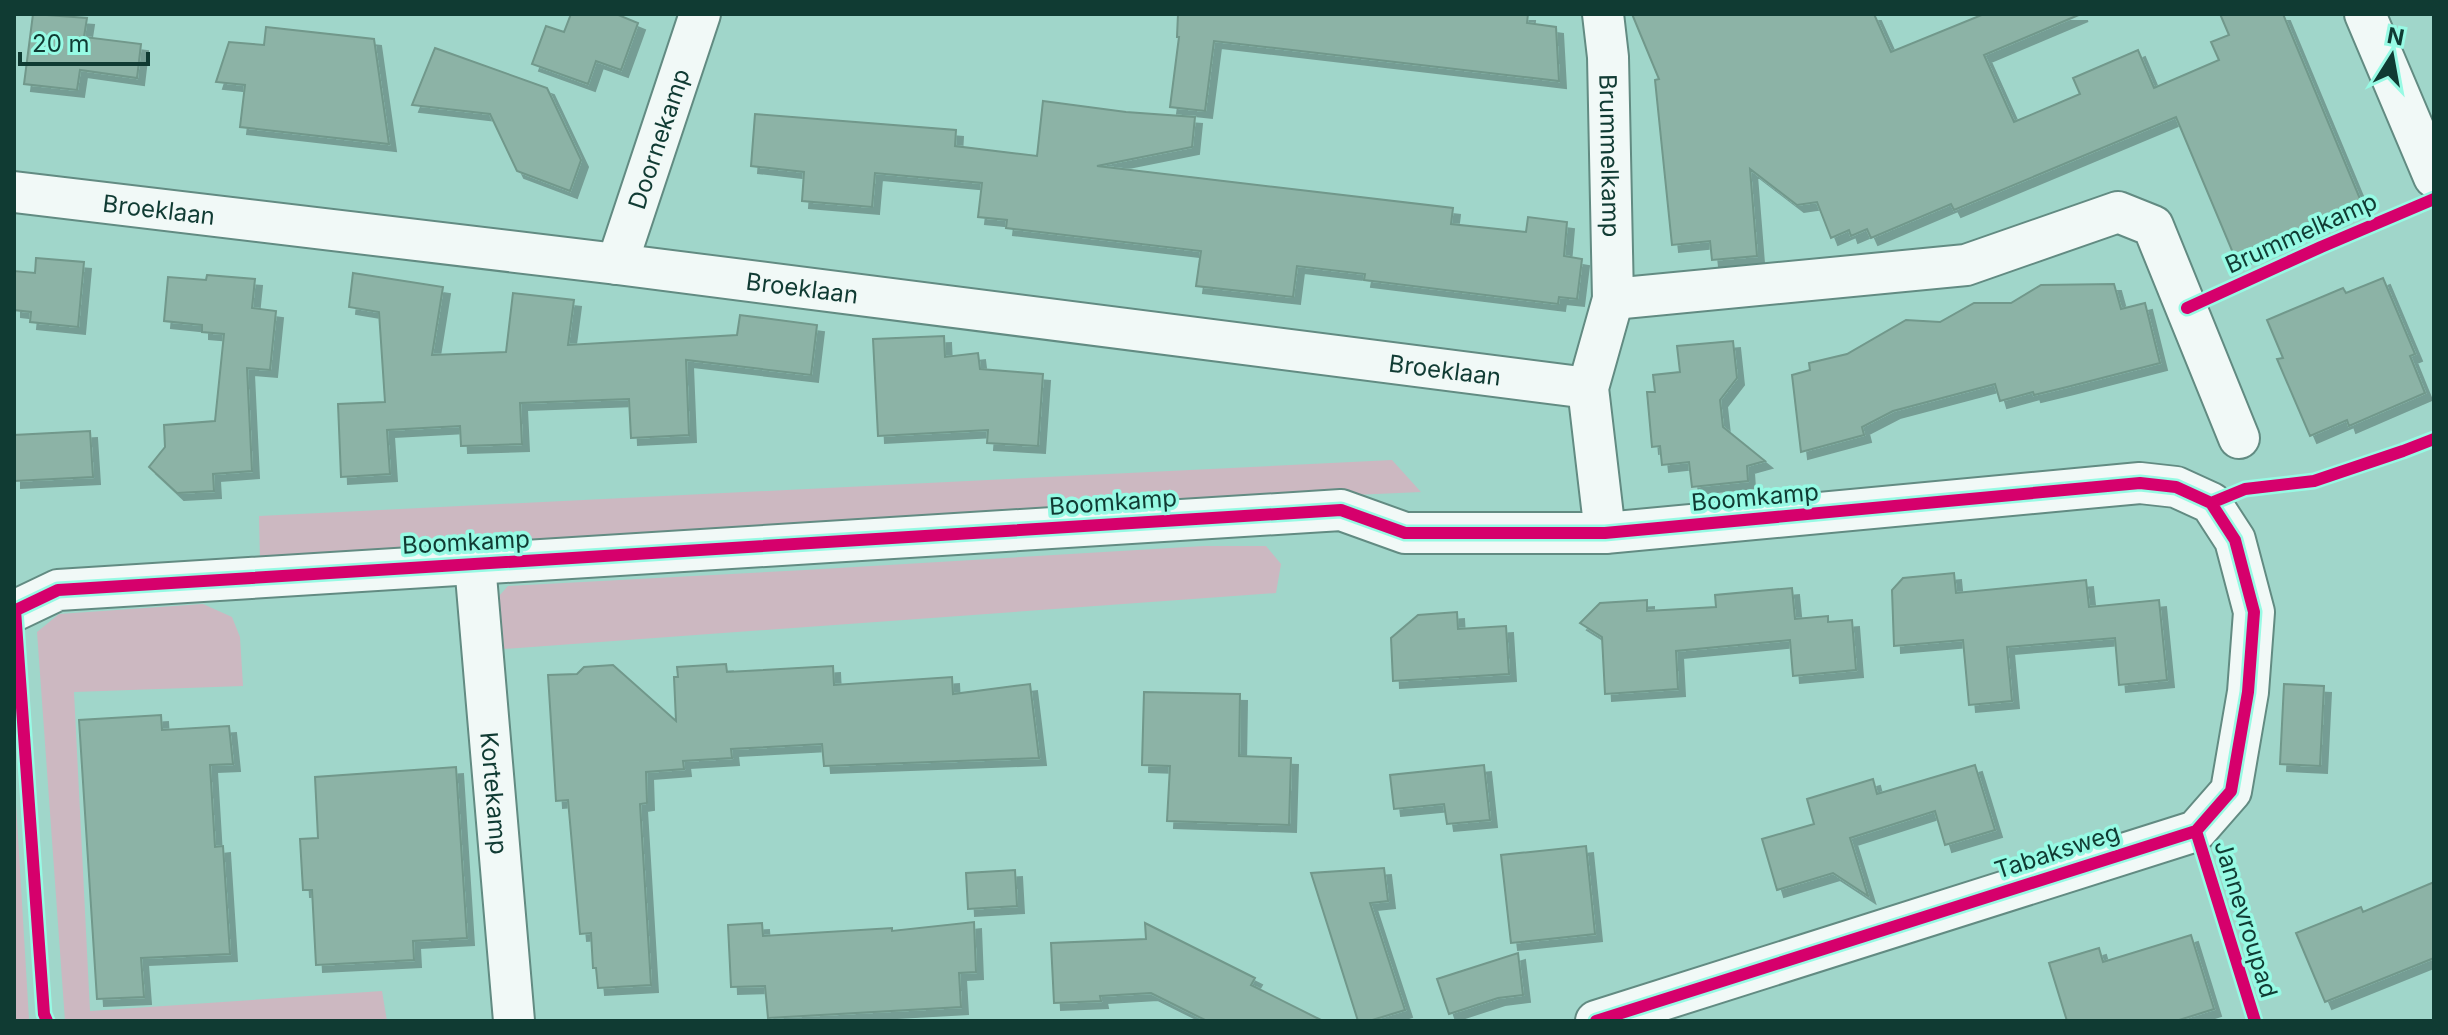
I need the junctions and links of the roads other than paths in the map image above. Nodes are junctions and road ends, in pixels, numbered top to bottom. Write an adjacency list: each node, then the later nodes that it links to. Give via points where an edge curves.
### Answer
1 (700, 14): 6 (street, Doornekamp)
2 (1603, 14): 7 (street, Brummelkamp)
3 (2365, 14): 4 (street)
4 (2434, 177)
5 (14, 192): 6 (street, Broeklaan)
6 (617, 264): 8 (street, Broeklaan)
7 (1613, 299): 8 (street, Brummelkamp); 9 (street, via 1966,265 2118,212 2153,226)
8 (1588, 388): 11 (street, Brummelkamp)
9 (2239, 438)
10 (2211, 503): 11 (street, Boomkamp, via 2176,487 2140,483); 15 (street, Tabaksweg, via 2235,540 2254,612 2248,692 2231,791 2196,831)
11 (1605, 533): 12 (street, Boomkamp, via 1405,533 1341,510)
12 (475, 564): 13 (street, Boomkamp, via 58,590); 14 (street, Kortekamp)
13 (14, 611)
14 (514, 1021)
15 (1596, 1021)

